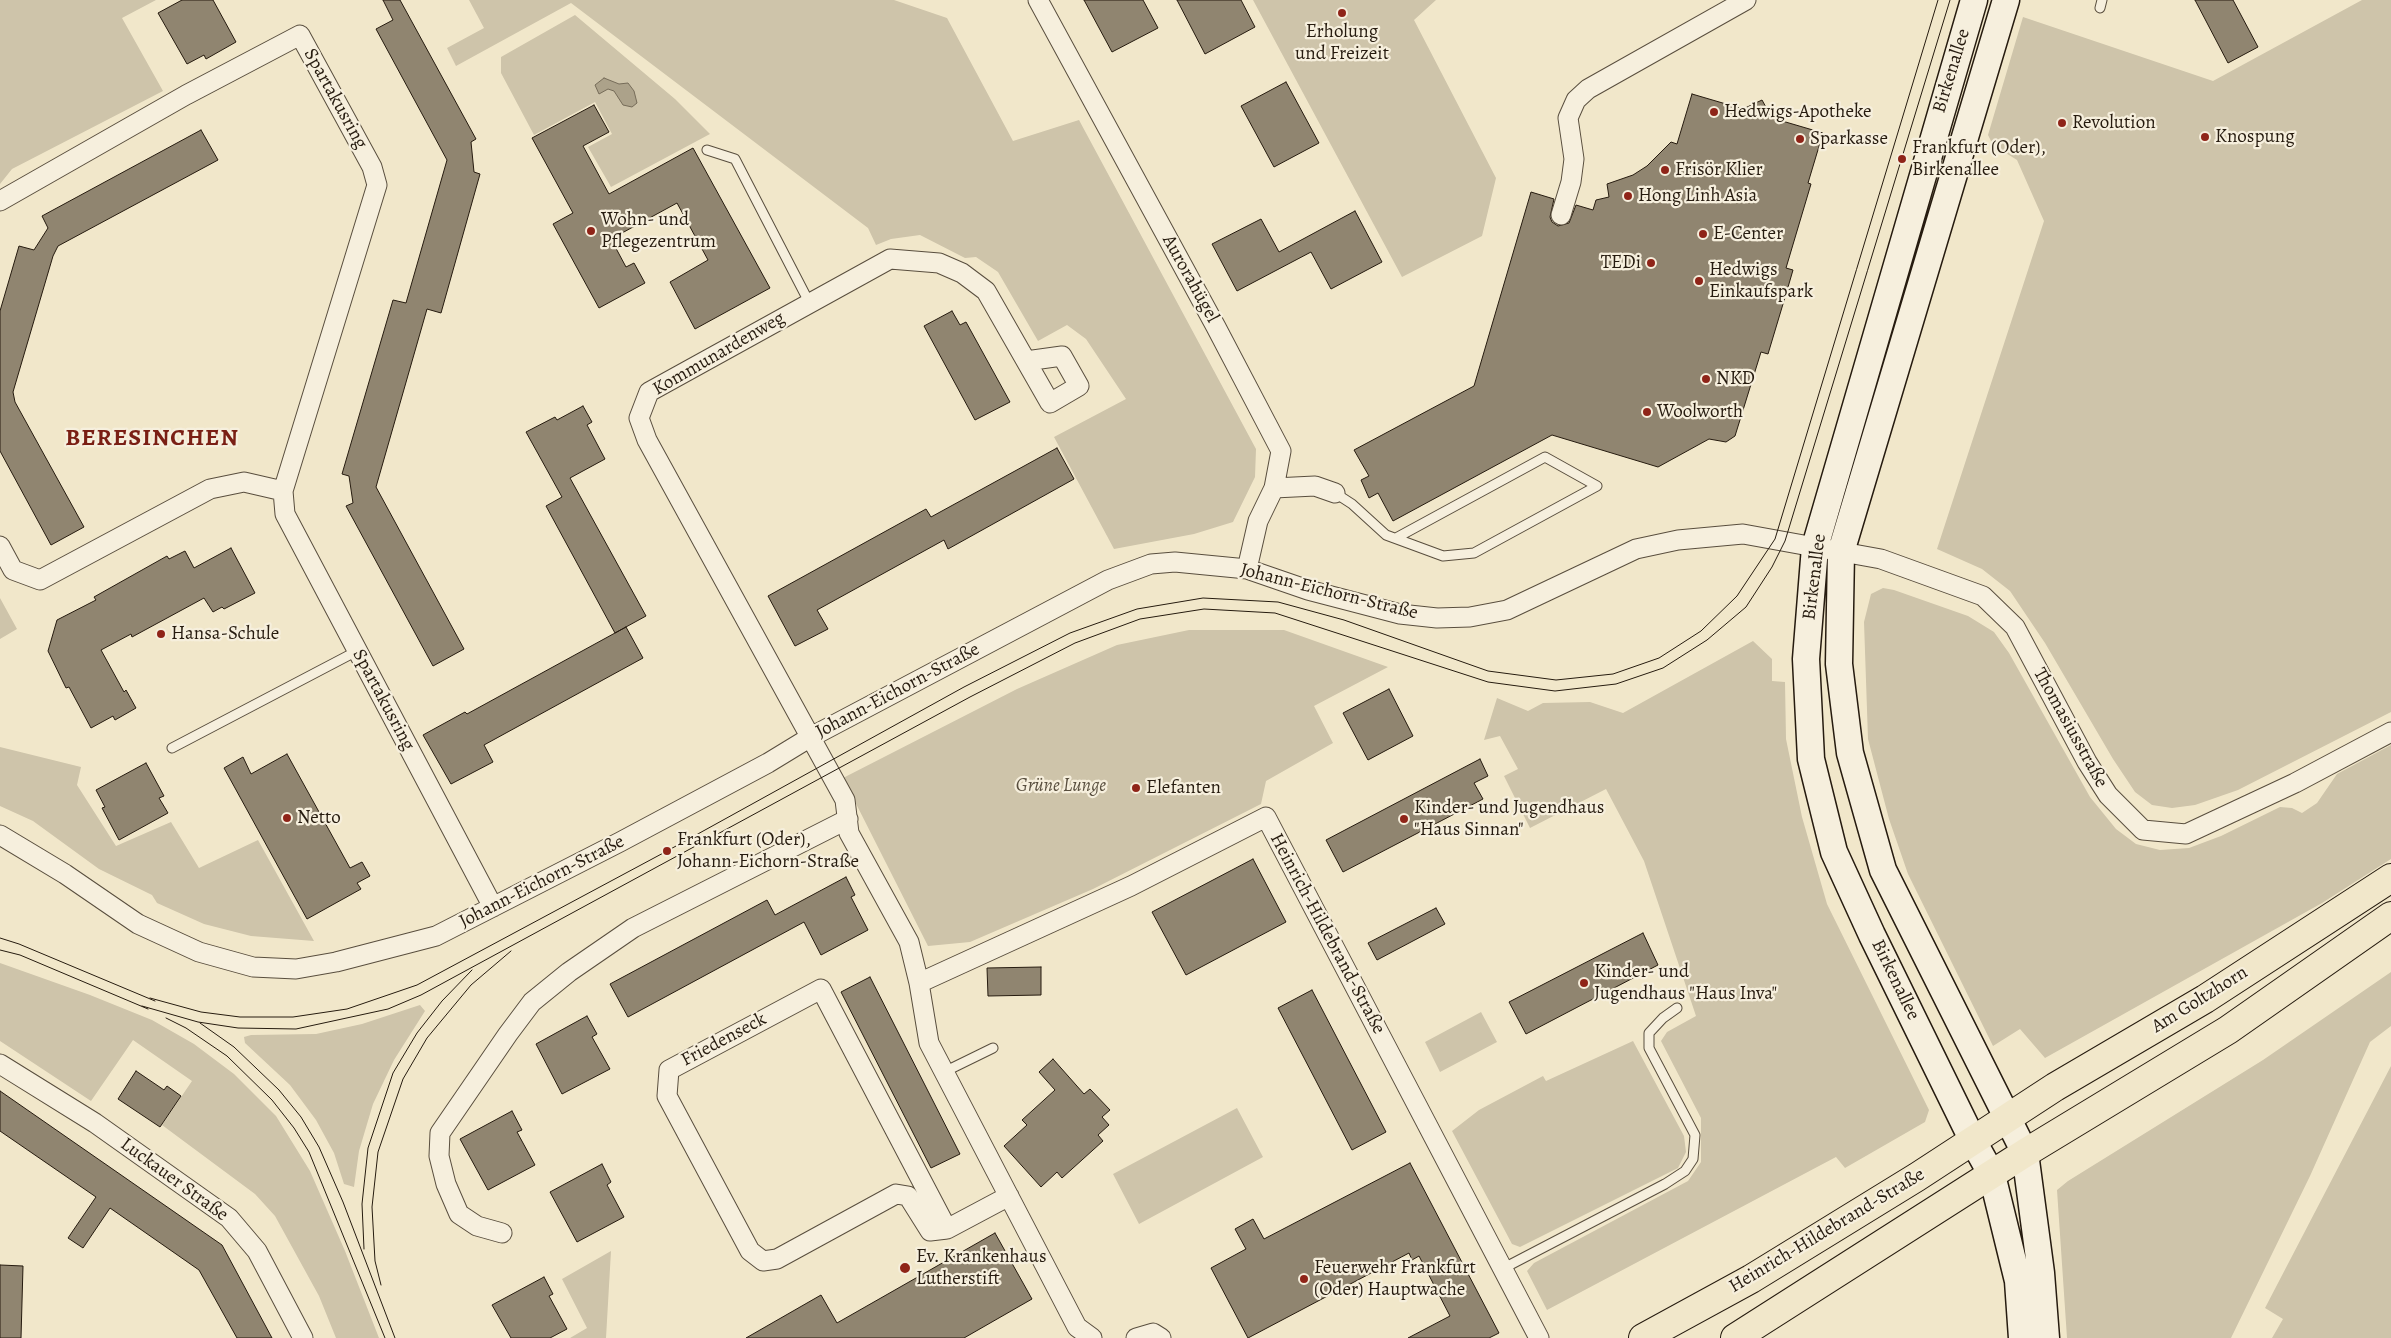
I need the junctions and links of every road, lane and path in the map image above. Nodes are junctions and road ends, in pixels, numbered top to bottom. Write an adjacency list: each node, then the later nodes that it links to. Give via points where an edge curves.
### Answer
1 (1038, 0): 10 (street, Aurorahügel, via 1281,451)
2 (1746, 0): 7 (street, via 1588,89 1576,100 1568,118 1574,159 1571,182)
3 (1974, 0): 15 (street, Birkenallee)
4 (2006, 0): 16 (street, Birkenallee)
5 (707, 150): 8 (lane, via 735,159)
6 (0, 201): 11 (street, Spartakusring, via 171,103 300,35 372,167 377,185)
7 (1561, 215)
8 (809, 302): 9 (street, Kommunardenweg, via 890,258 939,263 962,273 986,292); 20 (street, Kommunardenweg, via 649,392 638,418)
9 (1026, 361)
10 (1274, 488): 12 (street, via 1315,486); 17 (street, Aurorahügel, via 1258,521)
11 (283, 491): 14 (street, via 244,482 210,489 40,580 13,570); 18 (street, Spartakusring, via 285,514)
12 (1335, 493): 13 (lane, via 1386,535)
13 (1396, 538): 13 (lane, via 1443,556 1474,553 1597,486 1545,456)
14 (0, 546)
15 (1815, 547): 16 (street, Johann-Eichorn-Straße); 17 (street, Johann-Eichorn-Straße, via 1743,534 1678,540 1636,549 1507,610 1470,617 1400,614 1308,590); 33 (street, Birkenallee, via 1806,659 1811,759 1834,852)
16 (1841, 552): 19 (street, Thomasiusstraße, via 1881,559 1983,596 2015,627 2108,795 2143,830 2186,834 2295,783); 32 (street, Birkenallee, via 1839,664 1850,753 1883,870)
17 (1246, 569): 20 (street, Johann-Eichorn-Straße, via 1175,562 1151,564 1108,580)
18 (357, 651): 21 (lane); 25 (street, Spartakusring)
19 (2391, 732)
20 (810, 738): 22 (street, via 845,800); 25 (street, Johann-Eichorn-Straße)
21 (172, 748)
22 (848, 819): 27 (street, via 849,833 908,942); 38 (street, via 633,928 532,1002 440,1133 439,1156 446,1184 459,1214 477,1226)
23 (0, 835): 25 (street, Johann-Eichorn-Straße, via 138,924 199,952 253,966 296,969 398,948 436,936)
24 (2391, 878): 32 (main road, Am Goltzhorn, via 2205,999)
25 (493, 907)
26 (2391, 916): 34 (main road, Am Goltzhorn, via 2228,1030)
27 (919, 983): 31 (street, via 929,1043); 39 (street, Heinrich-Hildebrand-Straße, via 1130,886 1266,817)
28 (1677, 1008): 39 (lane, via 1649,1033 1649,1048 1695,1135 1693,1159 1685,1171)
29 (993, 1048): 31 (lane)
30 (0, 1064): 41 (street, Luckauer Straße, via 95,1123 229,1218 258,1251)
31 (944, 1072): 36 (street)
32 (2006, 1118): 33 (main road, Heinrich-Hildebrand-Straße); 34 (street, Birkenallee)
33 (1973, 1141): 35 (street, Birkenallee); 45 (main road, Heinrich-Hildebrand-Straße, via 1751,1279)
34 (2025, 1153): 35 (main road, Heinrich-Hildebrand-Straße); 48 (street)
35 (1992, 1175): 46 (main road, Heinrich-Hildebrand-Straße); 47 (street, Birkenallee, via 2018,1282)
36 (1009, 1196): 37 (street); 40 (street)
37 (947, 1229): 37 (street, Friedenseck, via 821,988 669,1070 667,1096 750,1251 763,1261 777,1259 896,1194 908,1196 930,1231)
38 (502, 1233)
39 (1502, 1269): 44 (street, Heinrich-Hildebrand-Straße)
40 (1082, 1336)
41 (303, 1338)
42 (1136, 1338): 43 (street, via 1152,1333)
43 (1161, 1338)
44 (1539, 1338)
45 (1643, 1338)
46 (1735, 1338)
47 (2022, 1338)
48 (2046, 1338)

